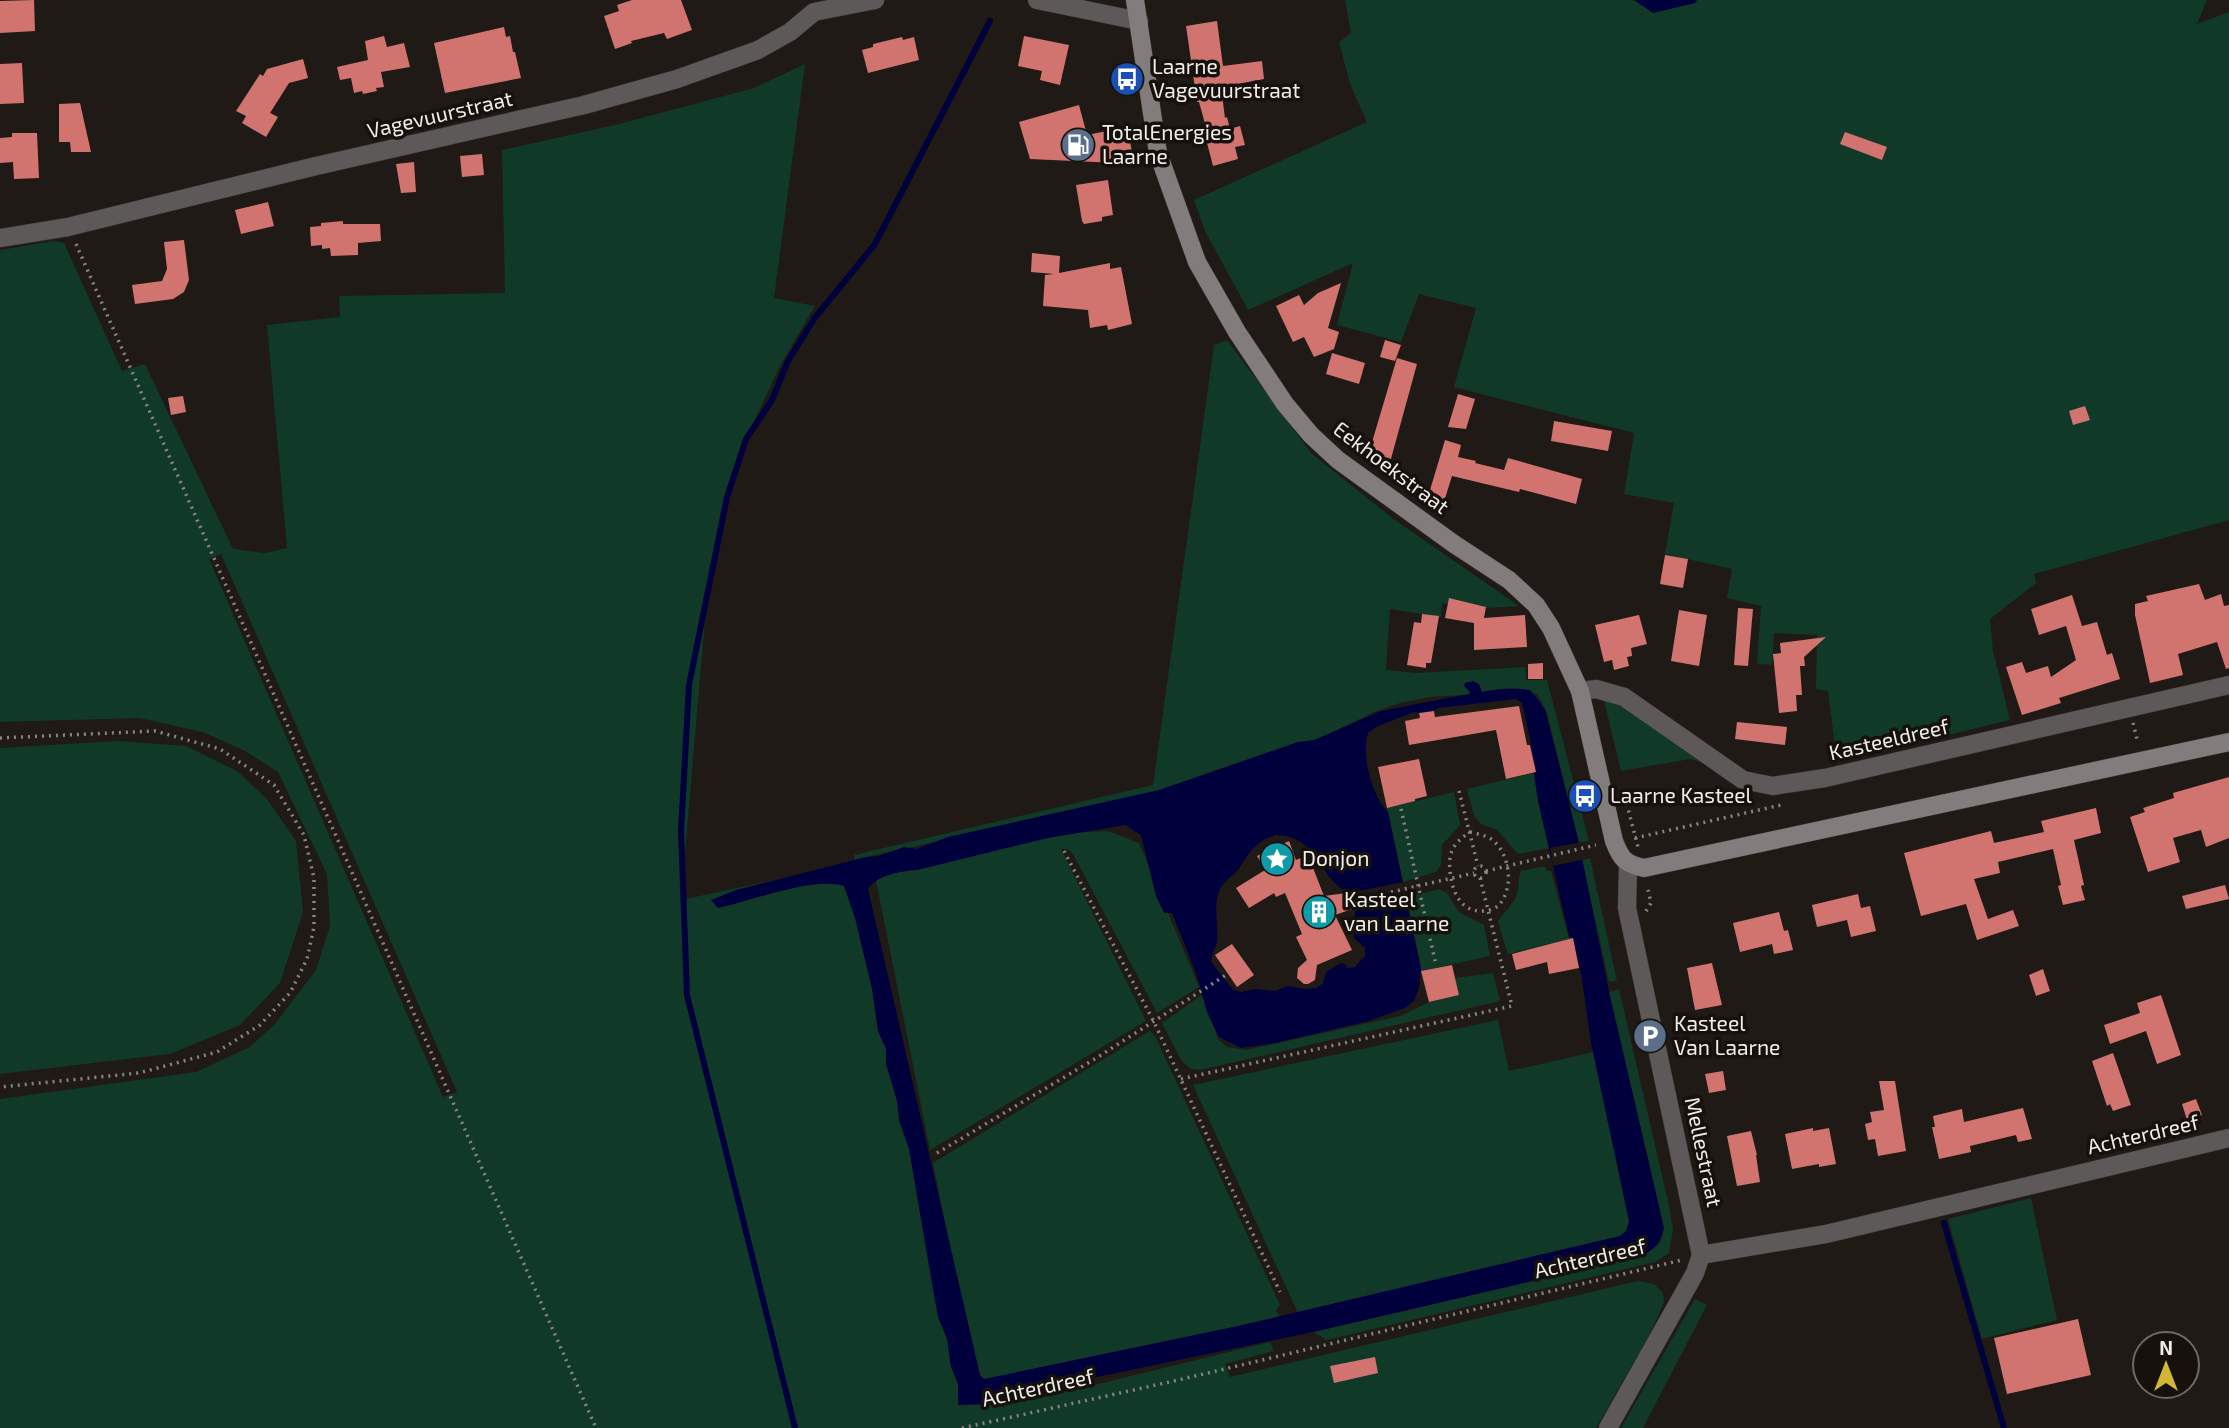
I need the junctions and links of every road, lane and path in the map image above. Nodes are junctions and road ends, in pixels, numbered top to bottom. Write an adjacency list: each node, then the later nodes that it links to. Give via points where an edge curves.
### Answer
1 (875, 0): 4 (street, Vagevuurstraat)
2 (1037, 0): 5 (street)
3 (1135, 0): 5 (street, Eekhoekstraat)
4 (814, 6): 6 (street, Vagevuurstraat, via 790,32 758,50 677,79)
5 (1139, 21): 9 (street, Eekhoekstraat, via 1158,153 1197,262 1237,332 1285,404 1338,460 1509,580 1536,605 1552,628)
6 (68, 227): 7 (street, Vagevuurstraat); 38 (path)
7 (0, 238)
8 (2229, 685): 10 (street, Kasteeldreef)
9 (1580, 691): 10 (street, Kasteeldreef, via 1596,689 1624,697 1743,780 1773,786); 17 (street, Eekhoekstraat)
10 (2129, 707): 13 (path)
11 (0, 738): 33 (path, via 155,731 220,749 274,785 304,835 314,878 314,927 307,959 290,993 260,1025 217,1052 139,1073)
12 (2229, 742): 13 (street)
13 (2143, 762): 19 (street, via 1644,868)
14 (1459, 791): 16 (path)
15 (1401, 809): 26 (path)
16 (1471, 832): 20 (path); 21 (path, via 1489,837 1502,848); 24 (path, via 1454,842 1448,858)
17 (1614, 841): 19 (street, Eekhoekstraat); 21 (path)
18 (1064, 851): 31 (path)
19 (1628, 865): 36 (street, Mellestraat, via 1627,908)
20 (1478, 866): 22 (path); 23 (path)
21 (1507, 867): 22 (path); 28 (path, via 1507,891)
22 (1486, 871): 25 (path)
23 (1474, 873): 24 (path); 25 (path)
24 (1450, 878): 26 (path); 28 (path, via 1465,908)
25 (1480, 878): 28 (path)
26 (1418, 886): 27 (path); 29 (path)
27 (1357, 900)
28 (1488, 911): 32 (path, via 1512,1006)
29 (1436, 965)
30 (1226, 975): 31 (path)
31 (1154, 1022): 32 (path); 35 (path)
32 (1181, 1079): 37 (path)
33 (0, 1087)
34 (2229, 1138): 36 (street, Achterdreef, via 1826,1234)
35 (937, 1153)
36 (1701, 1255): 39 (path, Achterdreef); 40 (street)
37 (1280, 1292)
38 (596, 1428)
39 (962, 1428)
40 (1608, 1428)

